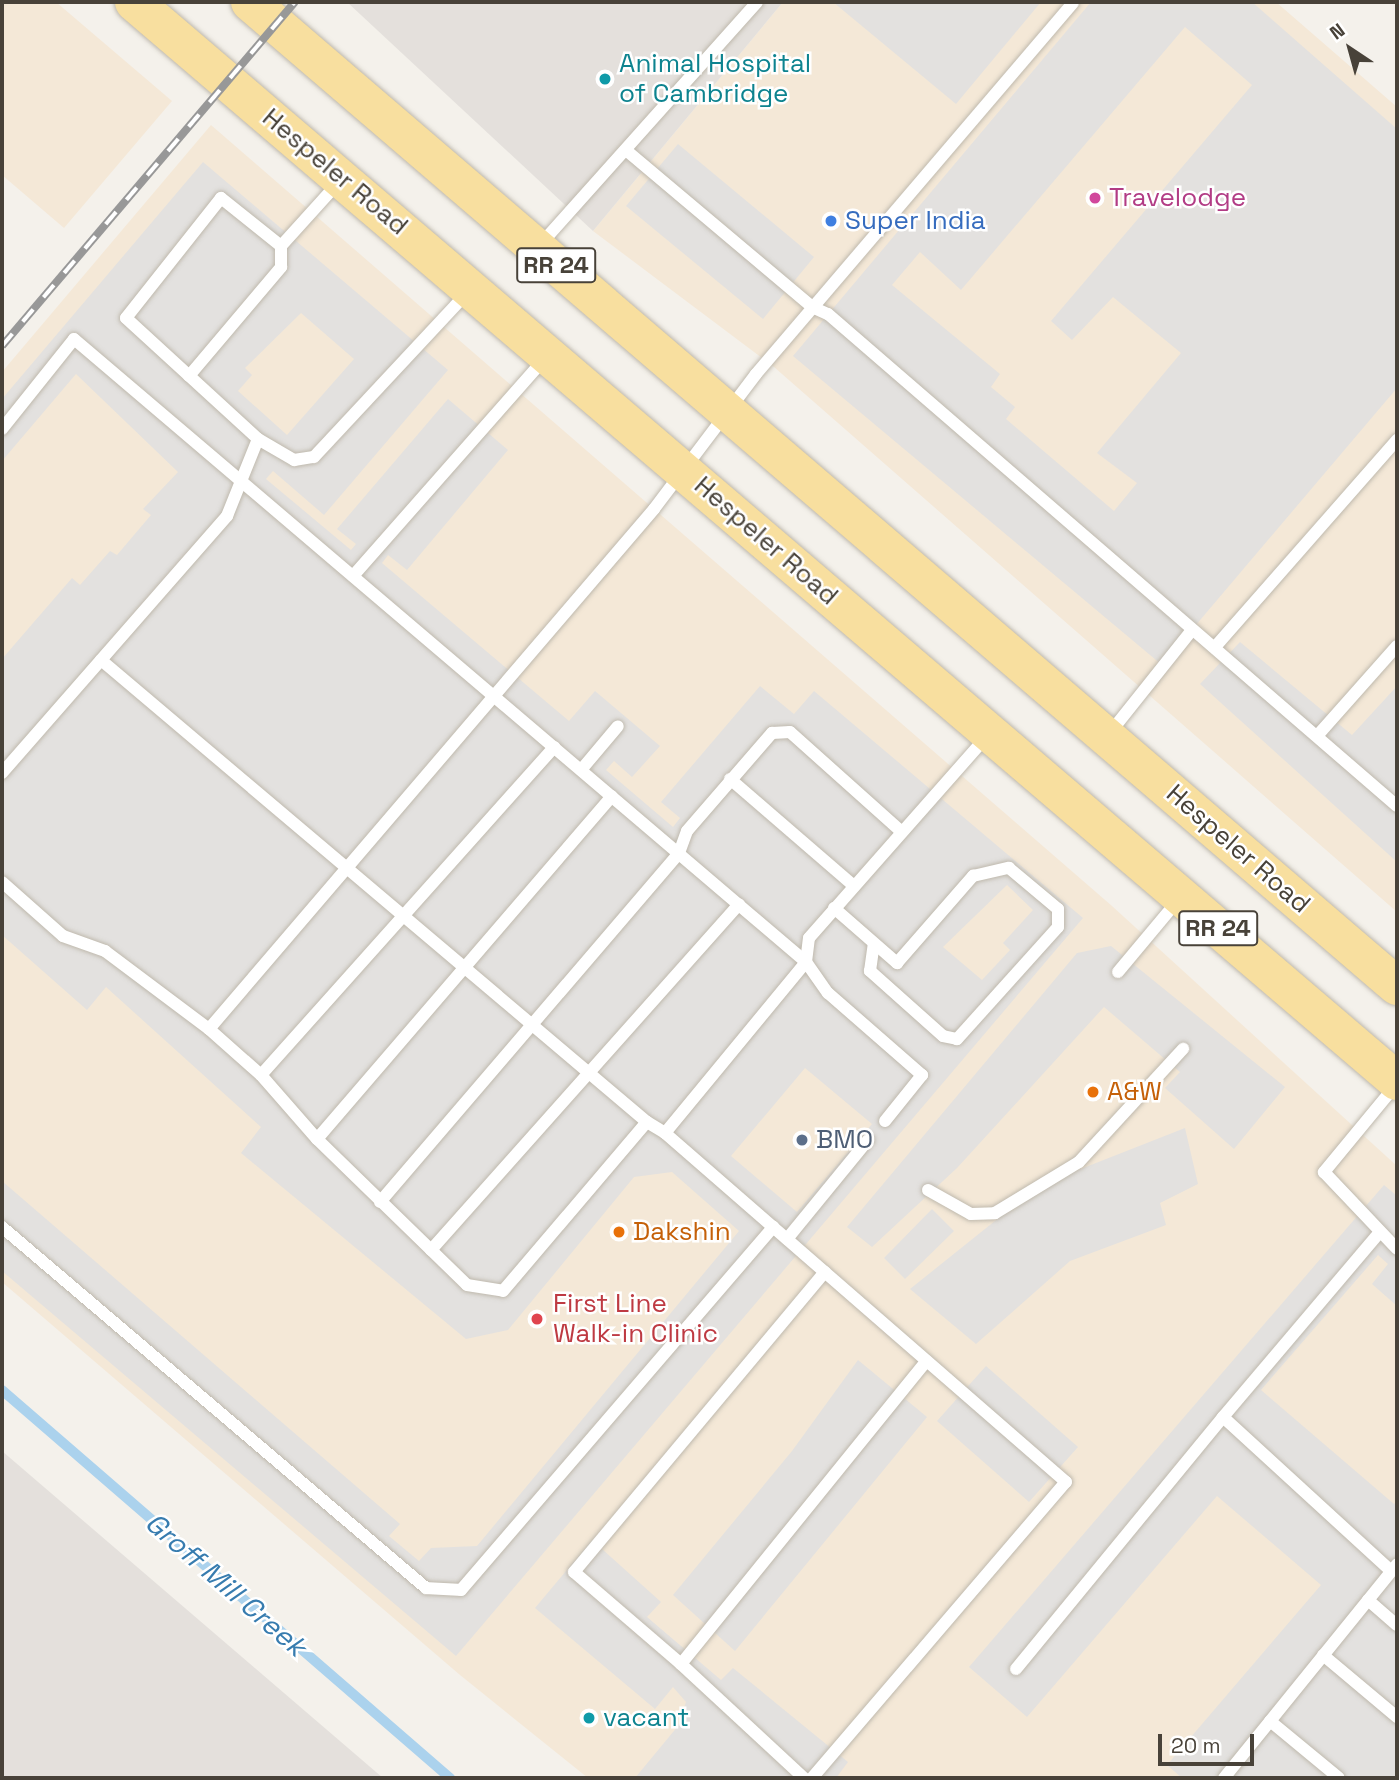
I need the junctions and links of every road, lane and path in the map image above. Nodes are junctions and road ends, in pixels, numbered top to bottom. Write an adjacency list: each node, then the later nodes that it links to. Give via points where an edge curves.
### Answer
1 (134, 2): 6 (main road, Hespeler Road / RR 24)
2 (250, 2): 8 (main road, Hespeler Road / RR 24)
3 (757, 2): 5 (lane)
4 (1073, 3): 10 (lane)
5 (626, 151): 8 (lane); 10 (lane)
6 (343, 178): 7 (lane); 9 (main road, Hespeler Road / RR 24)
7 (281, 246): 12 (lane, via 281,267); 12 (lane, via 221,198 126,318)
8 (537, 249): 13 (main road, Hespeler Road / RR 24)
9 (471, 288): 11 (main road, Hespeler Road / RR 24); 15 (lane, via 314,457 294,460)
10 (812, 307): 13 (lane); 20 (lane, via 828,314)
11 (548, 354): 17 (main road, Hespeler Road / RR 24); 19 (lane)
12 (188, 376): 15 (lane)
13 (727, 412): 17 (lane); 28 (main road, Hespeler Road / RR 24)
14 (2, 429): 18 (lane, via 74,340)
15 (258, 439): 18 (lane)
16 (1397, 440): 22 (lane)
17 (683, 470): 24 (lane); 26 (main road, Hespeler Road / RR 24)
18 (244, 480): 19 (lane); 23 (lane, via 227,516)
19 (353, 576): 24 (lane)
20 (1192, 630): 22 (lane); 28 (lane)
21 (1397, 646): 27 (lane)
22 (1215, 647): 27 (lane)
23 (101, 660): 31 (lane); 37 (lane)
24 (495, 696): 29 (lane); 37 (lane)
25 (618, 726): 30 (lane)
26 (990, 733): 35 (lane); 40 (main road, Hespeler Road / RR 24)
27 (1317, 736): 34 (lane)
28 (1107, 737): 48 (main road, Hespeler Road / RR 24)
29 (554, 747): 30 (lane); 43 (lane)
30 (581, 770): 33 (lane)
31 (2, 773)
32 (730, 779): 35 (lane, via 772,733 790,732); 36 (lane, via 687,831); 39 (lane)
33 (611, 796): 36 (lane); 46 (lane)
34 (1397, 806)
35 (902, 832): 39 (lane)
36 (679, 853): 41 (lane); 49 (lane)
37 (346, 869): 43 (lane); 50 (lane)
38 (2, 881): 50 (lane, via 63,936 105,951)
39 (853, 885): 42 (lane)
40 (1181, 896): 47 (lane); 54 (main road, Hespeler Road / RR 24)
41 (739, 904): 45 (lane); 52 (lane)
42 (834, 908): 44 (lane); 45 (lane, via 809,938)
43 (403, 916): 46 (lane); 53 (lane)
44 (874, 944): 44 (lane, via 870,971 943,1036 957,1039 1058,927 1058,909 1009,868 974,876 897,963)
45 (806, 962): 55 (lane, via 828,993 922,1075); 57 (lane)
46 (463, 967): 49 (lane); 58 (lane)
47 (1118, 972)
48 (1397, 986)
49 (533, 1026): 52 (lane); 61 (lane)
50 (209, 1029): 53 (lane)
51 (1183, 1049): 60 (lane, via 1079,1162 995,1213 971,1214)
52 (590, 1074): 56 (lane); 67 (lane)
53 (261, 1076): 58 (lane)
54 (1397, 1082): 64 (lane, via 1324,1171)
55 (885, 1121)
56 (647, 1122): 57 (lane); 67 (lane, via 503,1291 467,1285)
57 (665, 1133): 63 (lane)
58 (317, 1139): 61 (lane)
59 (869, 1140): 65 (lane)
60 (928, 1190)
61 (380, 1202): 67 (lane)
62 (2, 1227): 63 (lane, via 426,1588 461,1590)
63 (773, 1227): 65 (lane)
64 (1379, 1233): 66 (lane); 70 (lane)
65 (787, 1239): 68 (lane)
66 (1397, 1249)
67 (431, 1251)
68 (825, 1272): 69 (lane); 75 (lane, via 574,1572)
69 (926, 1361): 75 (lane); 80 (lane, via 1066,1482)
70 (1223, 1418): 71 (lane); 76 (lane)
71 (1394, 1568): 72 (lane)
72 (1368, 1600): 73 (lane); 74 (lane)
73 (1397, 1625)
74 (1323, 1655): 77 (lane); 78 (lane)
75 (681, 1664): 79 (lane)
76 (1016, 1669)
77 (1397, 1717)
78 (1270, 1721): 81 (lane); 82 (lane)
79 (804, 1778)
80 (812, 1778)
81 (1224, 1778)
82 (1339, 1778)

